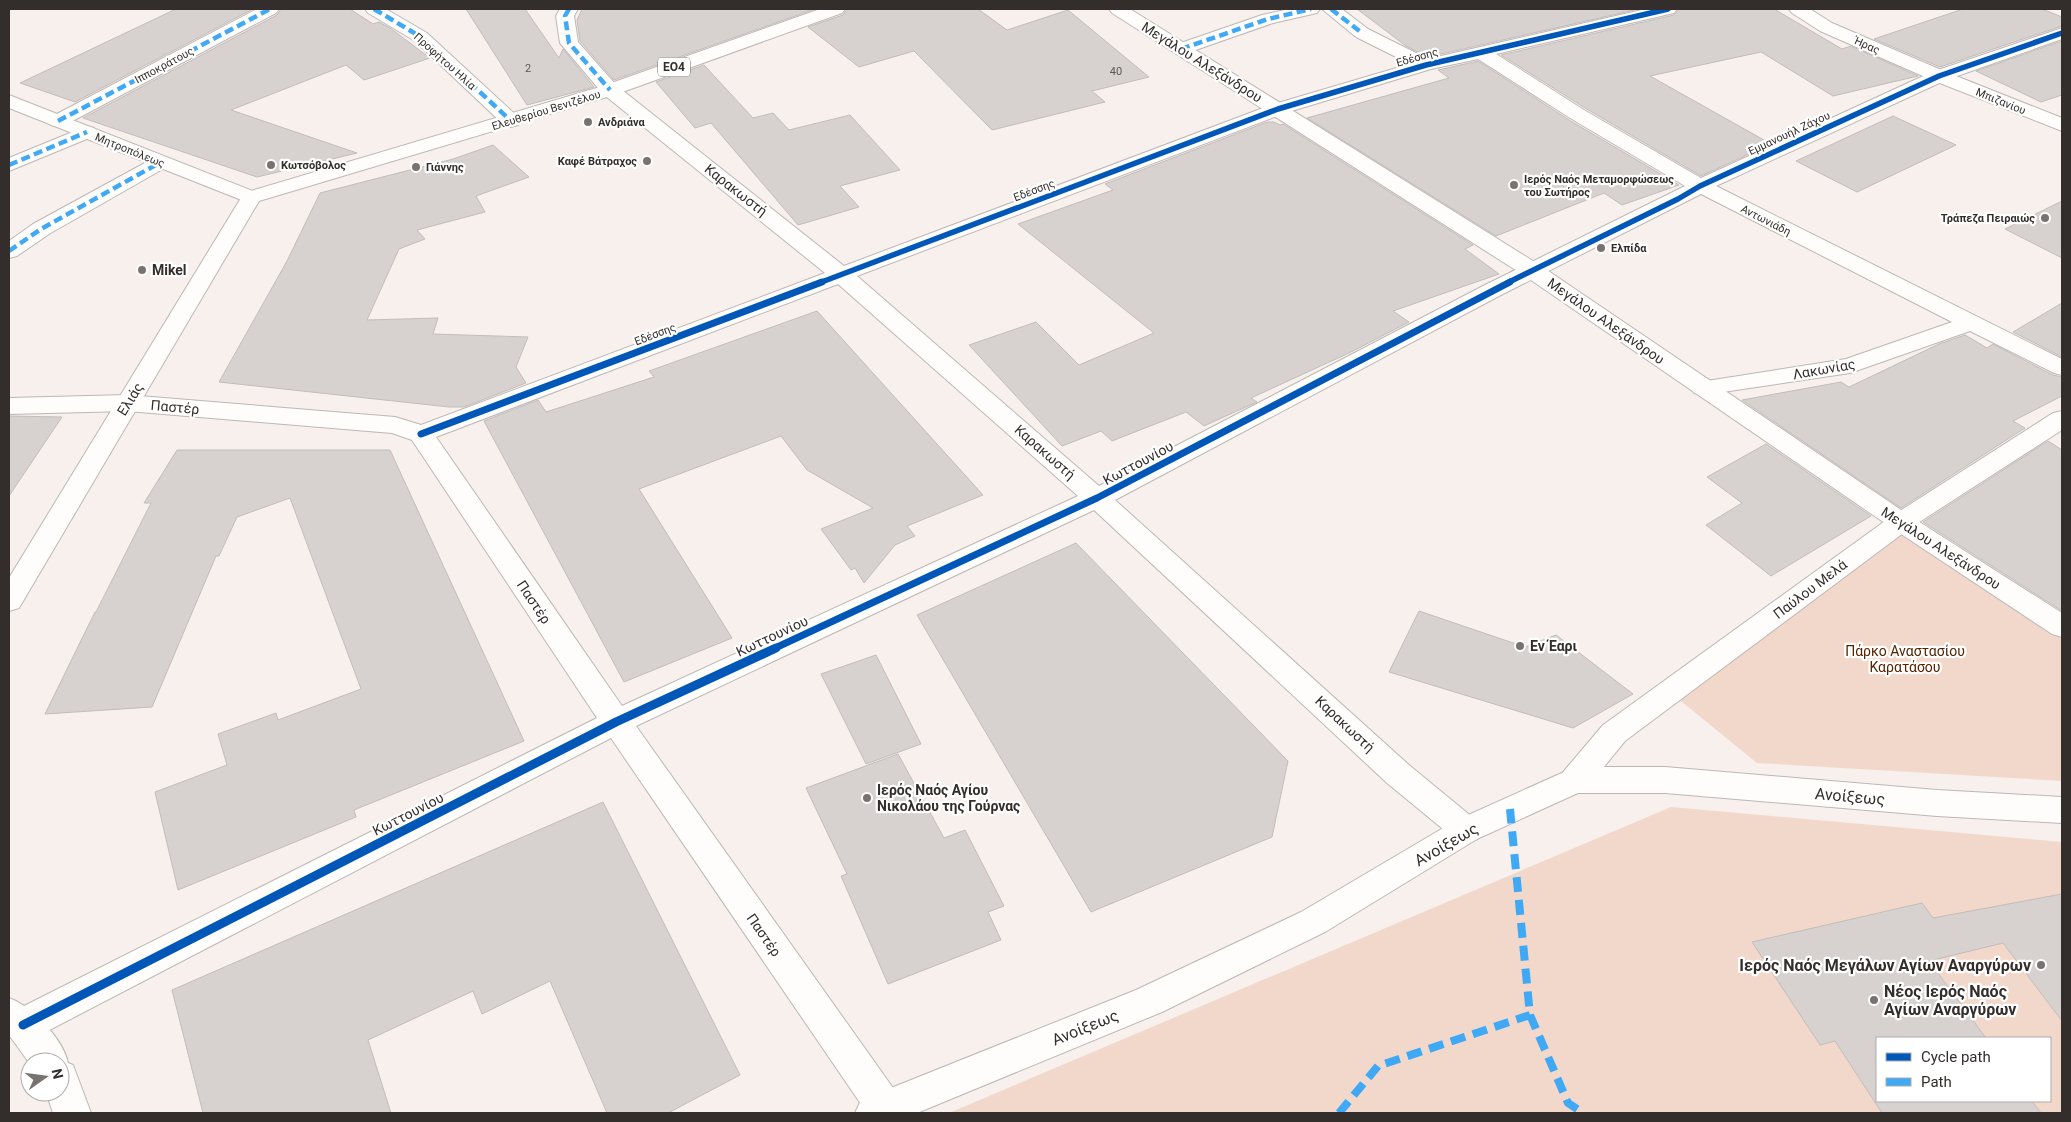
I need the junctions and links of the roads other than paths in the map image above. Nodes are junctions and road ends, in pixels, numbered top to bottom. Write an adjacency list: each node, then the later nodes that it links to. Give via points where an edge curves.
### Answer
1 (270, 9): 18 (street, Ιπποκράτους)
2 (374, 9): 19 (street, Προφήτου Ηλία, via 421,37)
3 (570, 9): 15 (street, Καρακωστή, via 566,16 569,43)
4 (836, 9): 15 (street, Ελευθερίου Βενιζέλου / ΕΟ4)
5 (1118, 9): 11 (street, Μεγάλου Αλεξάνδρου)
6 (1312, 9): 11 (street, via 1268,19)
7 (1332, 9): 13 (street, via 1362,33)
8 (1668, 9): 12 (street, Εδέσσης)
9 (1798, 9): 14 (street, Ήρας, via 1826,27)
10 (2062, 33): 14 (street, Εμμανουήλ Ζάχου)
11 (1181, 48): 17 (street, Μεγάλου Αλεξάνδρου)
12 (1480, 52): 13 (street, Εδέσσης); 24 (street, Αντωνιάδη)
13 (1426, 65): 17 (street, Εδέσσης)
14 (1939, 76): 20 (street, Μπιζανίου); 24 (street, Εμμανουήλ Ζάχου)
15 (610, 90): 19 (street, Ελευθερίου Βενιζέλου / ΕΟ4); 28 (street, Καρακωστή)
16 (9, 101): 18 (street, Μητροπόλεως)
17 (1278, 109): 27 (street, Μεγάλου Αλεξάνδρου); 28 (street, Εδέσσης)
18 (58, 121): 21 (street, Μητροπόλεως)
19 (511, 121): 25 (street, Ελευθερίου Βενιζέλου / ΕΟ4)
20 (2062, 125)
21 (87, 132): 22 (street, Μητροπόλεως); 23 (street)
22 (161, 162): 25 (street, Μητροπόλεως); 26 (street, via 40,229)
23 (9, 166)
24 (1700, 186): 27 (street, Εμμανουήλ Ζάχου); 29 (street, Αντωνιάδη)
25 (251, 197): 32 (street, Ελιάς)
26 (9, 251)
27 (1533, 271): 31 (street, Μεγάλου Αλεξάνδρου); 36 (street, Κωττουνίου)
28 (842, 275): 35 (street, Εδέσσης); 36 (street, Καρακωστή)
29 (1970, 323): 30 (street, Αντωνιάδη); 31 (street, Λακωνίας, via 1850,366)
30 (2062, 368)
31 (1702, 388): 37 (street, Μεγάλου Αλεξάνδρου)
32 (127, 403): 33 (street, Παστέρ); 35 (street, Παστέρ, via 395,425); 38 (street, Ελιάς)
33 (9, 406)
34 (2062, 419): 37 (street, Παύλου Μελά)
35 (421, 434): 40 (street, Παστέρ)
36 (1097, 498): 40 (street, Κωττουνίου); 43 (street, Καρακωστή, via 1398,774)
37 (1901, 522): 39 (street, Μεγάλου Αλεξάνδρου); 41 (street, Παύλου Μελά, via 1614,734)
38 (9, 601)
39 (2062, 627)
40 (616, 722): 44 (street, Κωττουνίου); 46 (street, Παστέρ)
41 (1575, 780): 42 (street, Ανοίξεως, via 1665,780 1936,803); 43 (street, Ανοίξεως)
42 (2062, 810)
43 (1466, 830): 46 (street, Ανοίξεως, via 1313,922 1166,992)
44 (16, 1020): 45 (street)
45 (42, 1052)
46 (880, 1111)

